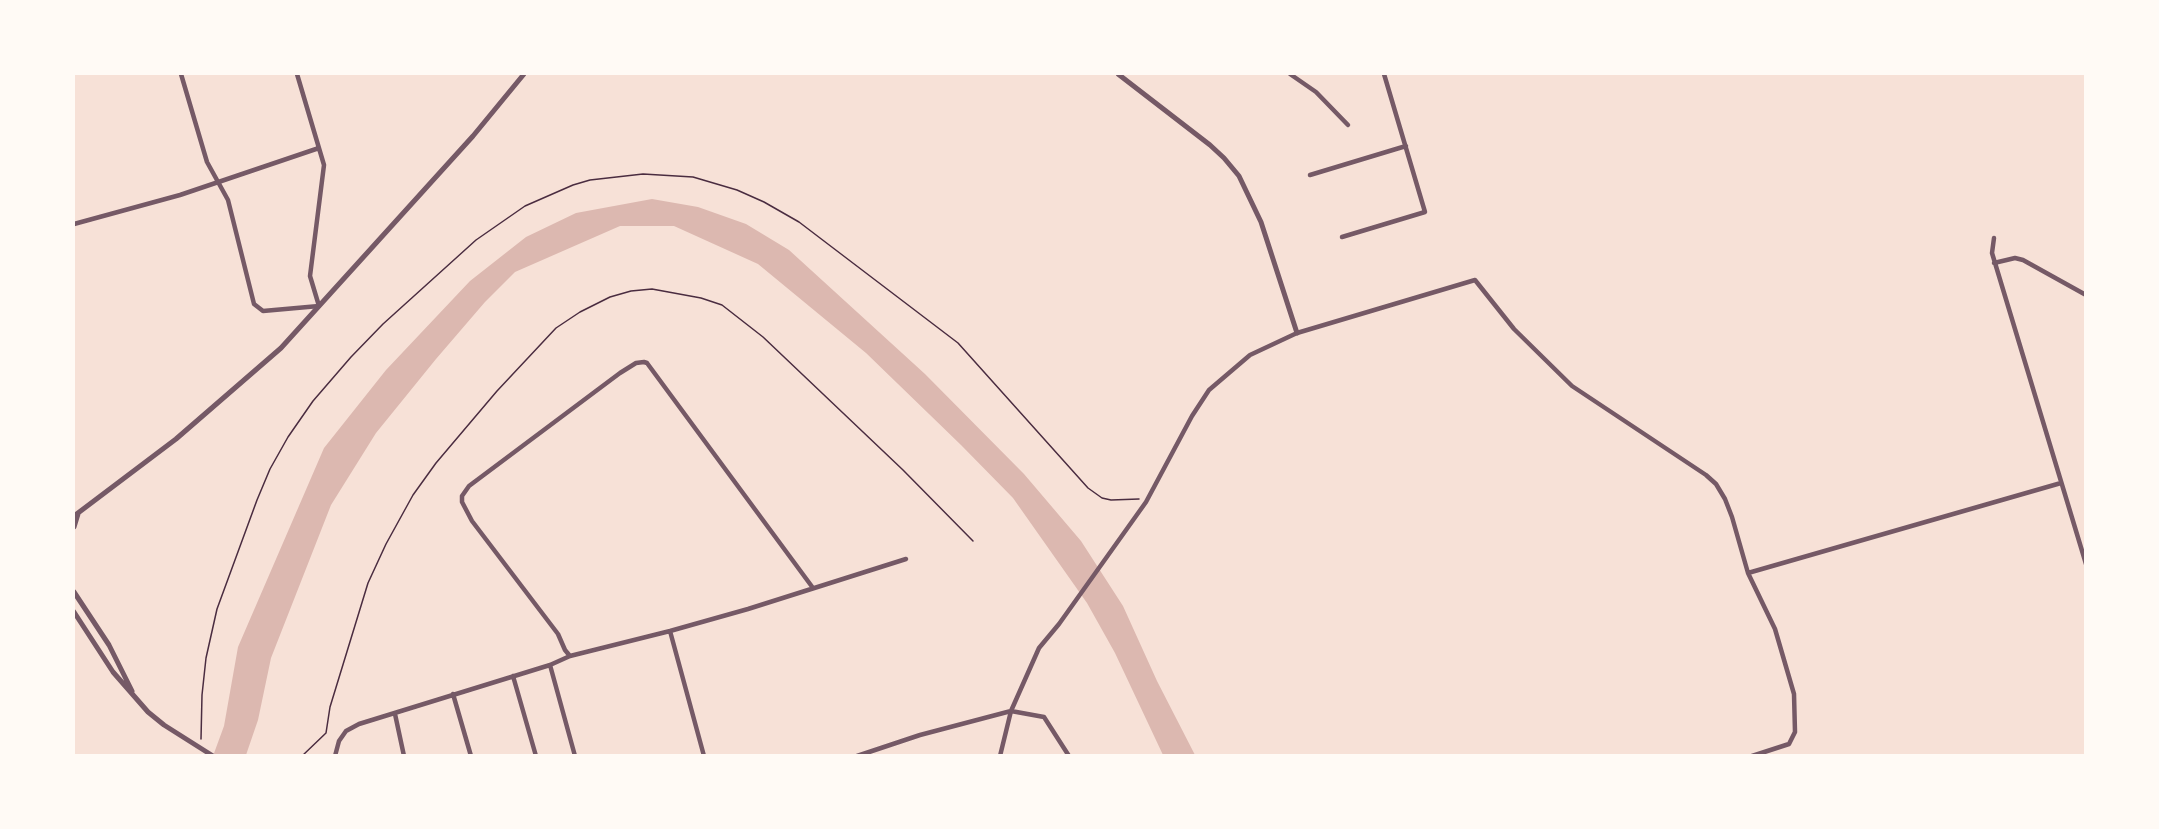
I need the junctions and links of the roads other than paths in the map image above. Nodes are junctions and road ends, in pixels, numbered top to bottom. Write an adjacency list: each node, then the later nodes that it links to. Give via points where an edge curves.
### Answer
1 (181, 74): 11 (street, via 207,162)
2 (297, 74): 9 (street)
3 (524, 74): 17 (street)
4 (1118, 74): 18 (street, via 1210,145 1239,176 1261,222)
5 (1290, 74): 7 (street, via 1316,92)
6 (1384, 74): 8 (street)
7 (1348, 125)
8 (1406, 146): 10 (street); 13 (street, via 1425,212)
9 (319, 148): 11 (street); 17 (street, via 324,165 310,276)
10 (1310, 175)
11 (218, 184): 12 (street); 17 (street, via 228,200 254,304 263,311)
12 (74, 224)
13 (1342, 237)
14 (1994, 238): 15 (street)
15 (1994, 262): 16 (street, via 2023,260); 19 (street)
16 (2085, 294)
17 (319, 306): 20 (street, via 258,370)
18 (1297, 333): 24 (street, via 1474,280 1514,328 1572,386 1716,484 1732,517); 34 (street, via 1250,355 1209,390 1146,502 1039,648)
19 (2061, 483): 23 (street); 24 (street)
20 (76, 515): 21 (street)
21 (74, 527)
22 (906, 559): 25 (street)
23 (2085, 564)
24 (1748, 573): 36 (street, via 1775,629 1794,694 1795,732 1789,744)
25 (813, 588): 28 (street); 29 (street, via 644,362 634,365 470,486 462,496 472,521 558,634)
26 (74, 592): 33 (street, via 109,645)
27 (74, 612): 33 (street, via 113,672)
28 (670, 632): 29 (street); 43 (street)
29 (570, 656): 30 (street)
30 (550, 665): 31 (street); 42 (street)
31 (513, 676): 32 (street); 41 (street)
32 (453, 694): 35 (street); 40 (street)
33 (135, 697): 37 (street, via 164,725)
34 (1011, 711): 44 (street); 45 (street); 46 (street, via 1044,717)
35 (395, 714): 38 (street, via 346,731); 39 (street)
36 (1772, 749): 47 (street); 48 (street)
37 (213, 756)
38 (335, 756)
39 (404, 756)
40 (471, 756)
41 (536, 756)
42 (575, 756)
43 (704, 756)
44 (857, 756)
45 (999, 756)
46 (1069, 756)
47 (1752, 756)
48 (1774, 756)

